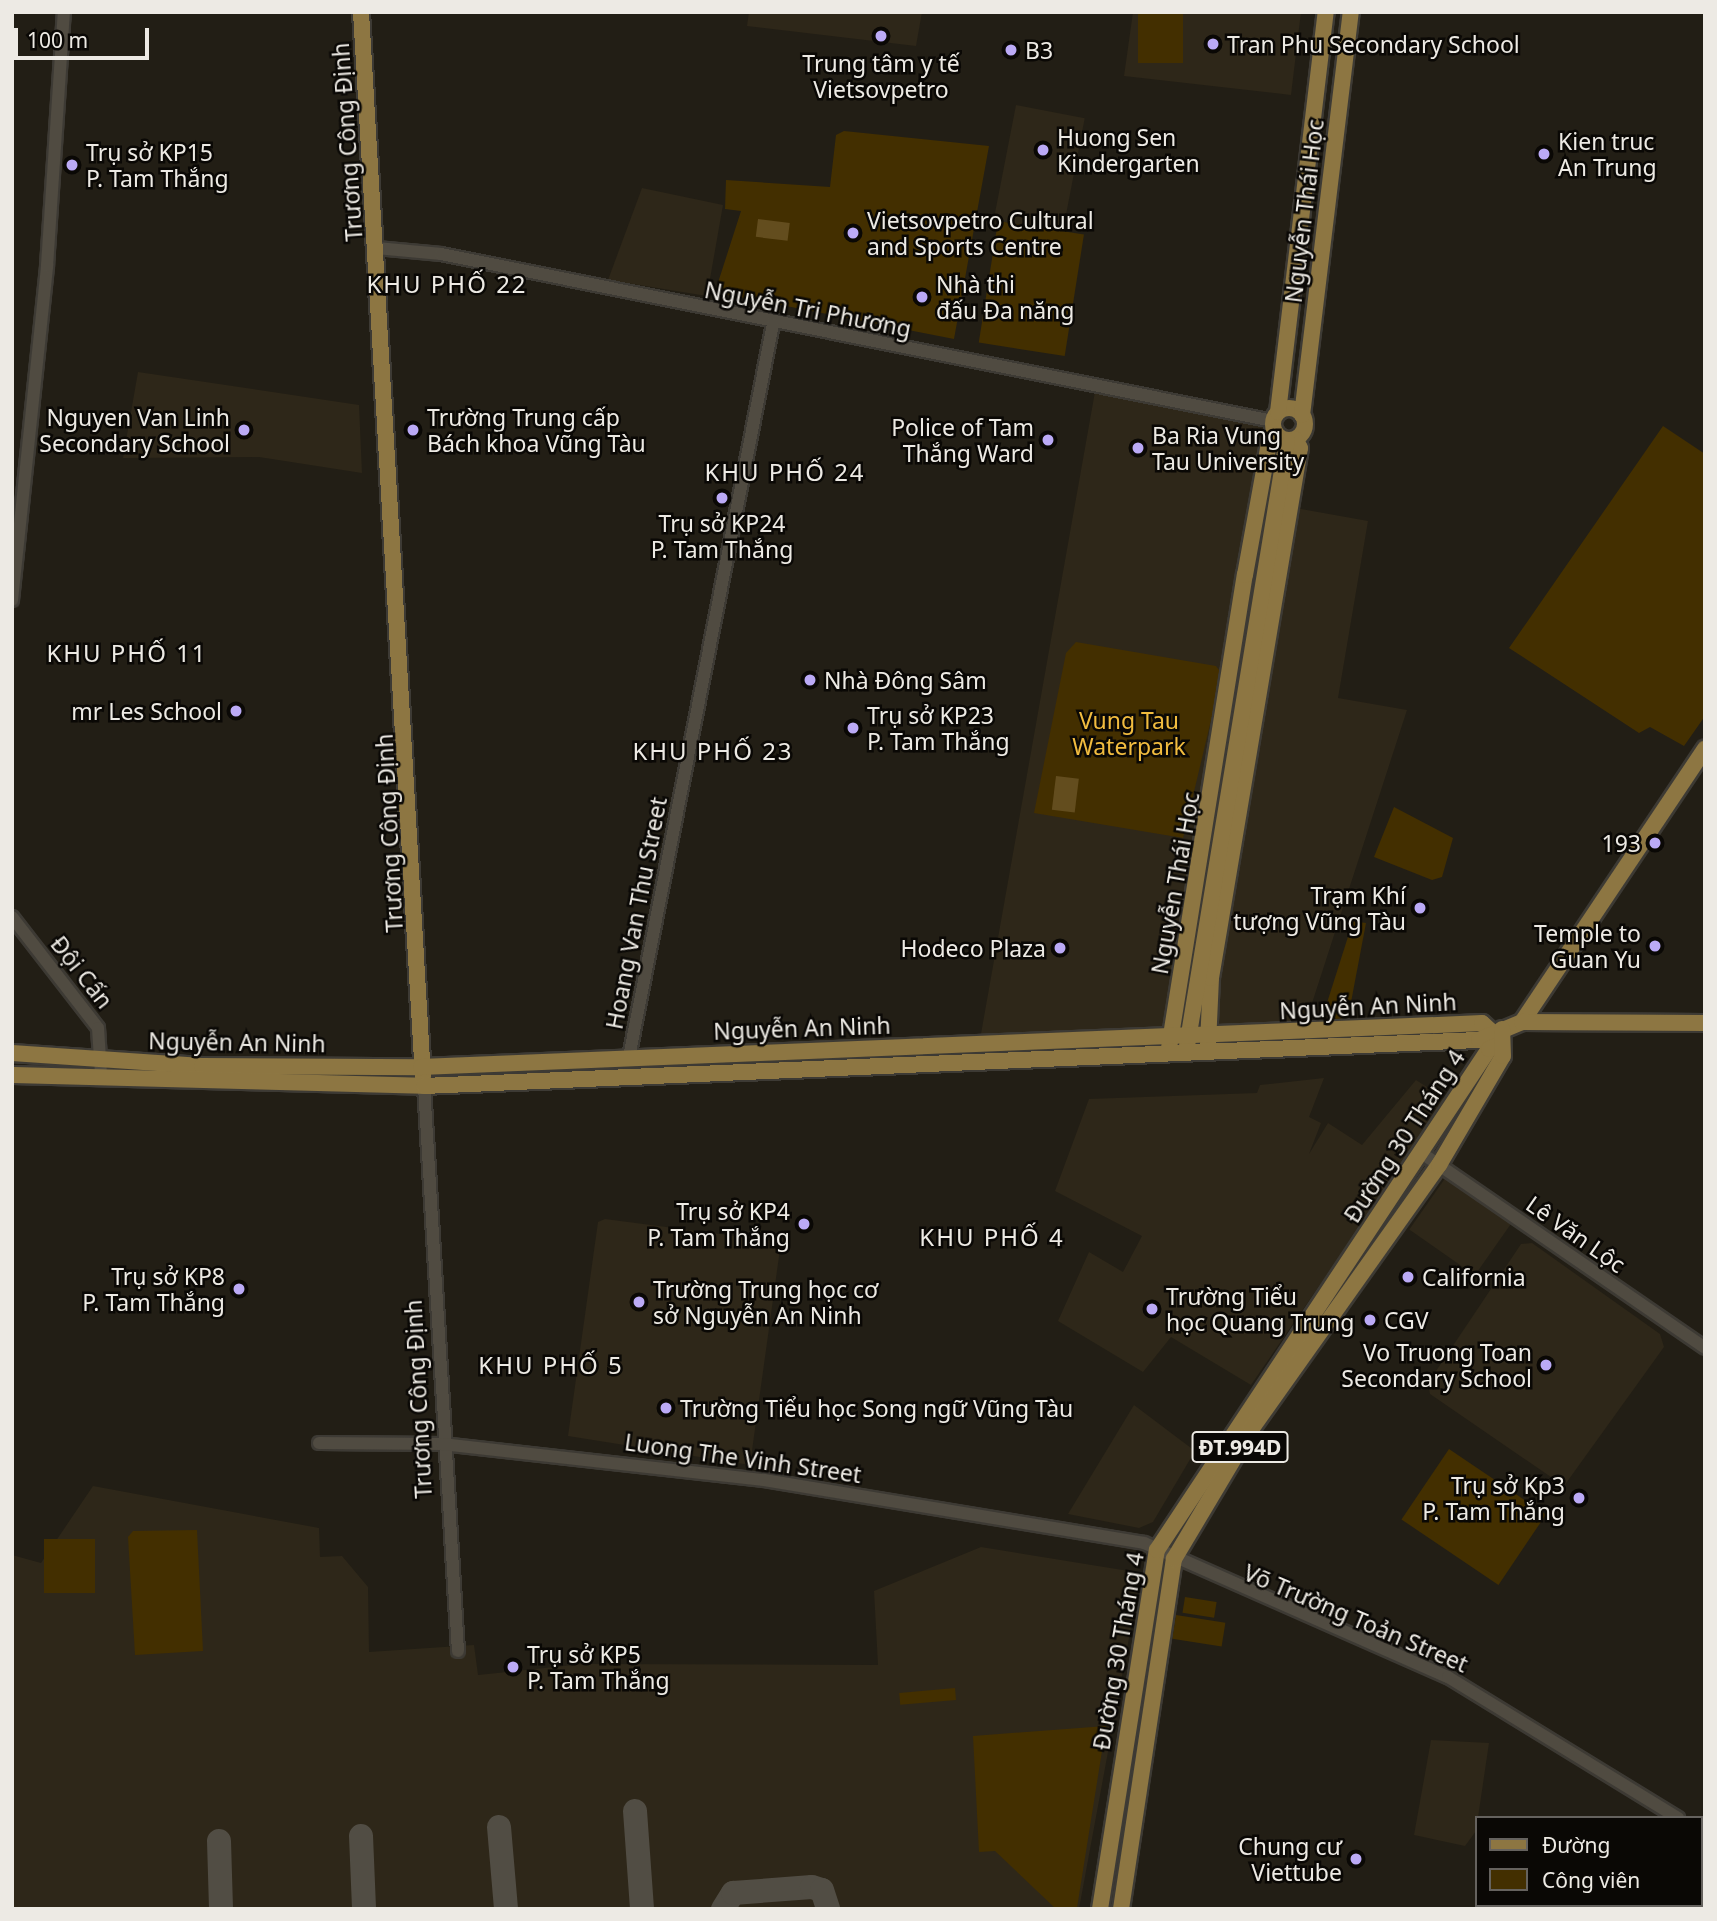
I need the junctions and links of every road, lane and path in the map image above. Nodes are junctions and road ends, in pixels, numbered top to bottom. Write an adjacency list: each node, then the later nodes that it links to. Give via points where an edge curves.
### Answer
1 (64, 12): 9 (street, via 47,266)
2 (361, 12): 5 (main road, Trương Công Định)
3 (1325, 12): 8 (main road, Nguyễn Thái Học)
4 (1351, 12): 7 (main road, Nguyễn Thái Học)
5 (377, 248): 6 (street, Nguyễn Tri Phương, via 441,254); 23 (main road, Trương Công Định)
6 (774, 324): 8 (street, Nguyễn Tri Phương); 21 (street, Hoang Van Thu Street)
7 (1302, 415): 8 (main road, via 1292,408); 8 (main road, Nguyễn Thái Học, via 1304,429)
8 (1282, 429): 10 (main road, Nguyễn Thái Học, via 1269,443); 10 (main road, Nguyễn Thái Học, via 1300,448)
9 (12, 600)
10 (1244, 682): 13 (main road, Nguyễn Thái Học)
11 (1705, 749): 14 (main road)
12 (12, 916): 22 (street, Đội Cấn, via 98,1028)
13 (1196, 976): 17 (main road, Nguyễn Thái Học); 18 (main road, Nguyễn Thái Học); 19 (main road, Nguyễn Thái Học)
14 (1522, 1022): 15 (main road); 16 (main road, Đường 30 Tháng 4 / ĐT.994D)
15 (1705, 1023)
16 (1498, 1035): 17 (main road, Nguyễn An Ninh, via 1479,1040); 26 (main road, Đường 30 Tháng 4 / ĐT.994D); 27 (main road, Đường 30 Tháng 4 / ĐT.994D, via 1503,1056)
17 (1208, 1043): 18 (main road, Nguyễn An Ninh)
18 (1187, 1044): 19 (main road, Nguyễn An Ninh)
19 (1169, 1045): 21 (main road, Nguyễn An Ninh); 25 (main road, Nguyễn An Ninh)
20 (12, 1053): 22 (main road, Nguyễn An Ninh)
21 (629, 1057): 23 (main road, Nguyễn An Ninh)
22 (102, 1067): 23 (main road, Nguyễn An Ninh); 24 (main road, Nguyễn An Ninh); 25 (main road, Nguyễn An Ninh)
23 (421, 1067): 25 (main road, Trương Công Định)
24 (12, 1075)
25 (425, 1086): 32 (street, Trương Công Định)
26 (1423, 1154): 27 (street, Lê Văn Lộc); 28 (main road, Đường 30 Tháng 4 / ĐT.994D)
27 (1439, 1165): 29 (main road, Đường 30 Tháng 4 / ĐT.994D); 30 (street, Lê Văn Lộc)
28 (1366, 1236): 29 (main road); 33 (main road, Đường 30 Tháng 4 / ĐT.994D)
29 (1382, 1246): 34 (main road, Đường 30 Tháng 4 / ĐT.994D, via 1252,1427)
30 (1705, 1348)
31 (319, 1443): 32 (street, Luong The Vinh Street)
32 (442, 1444): 33 (street, Luong The Vinh Street, via 764,1480); 35 (street, Trương Công Định)
33 (1157, 1550): 34 (street, Võ Trường Toản Street); 37 (main road, Đường 30 Tháng 4 / ĐT.994D)
34 (1174, 1559): 36 (street, Võ Trường Toản Street, via 1448,1677); 38 (main road, Đường 30 Tháng 4 / ĐT.994D)
35 (458, 1651)
36 (1675, 1816)
37 (1100, 1909)
38 (1121, 1909)

